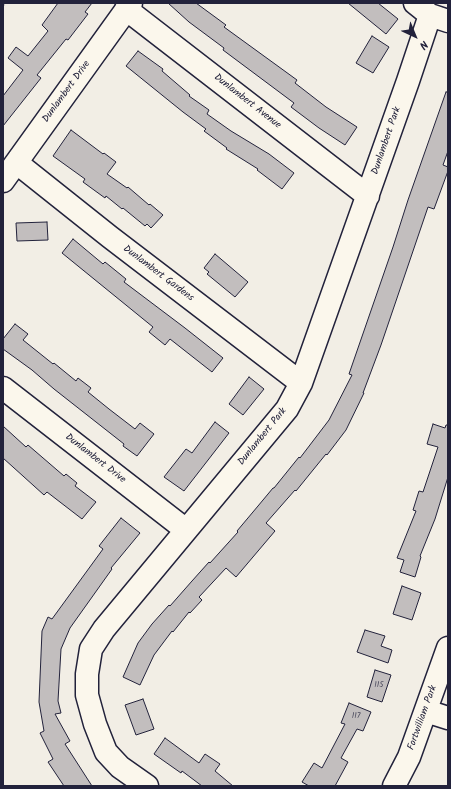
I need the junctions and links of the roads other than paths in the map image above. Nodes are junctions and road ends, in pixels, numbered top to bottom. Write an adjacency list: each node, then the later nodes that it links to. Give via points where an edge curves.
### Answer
1 (129, 6): 3 (street, Dunlambert Drive); 5 (street, Dunlambert Avenue)
2 (431, 13): 5 (street, Dunlambert Park)
3 (16, 163): 4 (street, Dunlambert Drive); 6 (street, Dunlambert Gardens)
4 (3, 181)
5 (368, 196): 6 (street, Dunlambert Park)
6 (301, 383): 8 (street, Dunlambert Park, via 287,409)
7 (3, 388): 8 (street, Dunlambert Drive)
8 (186, 530): 12 (street, Dunlambert Park, via 104,629 91,649 87,674 87,694 106,752 120,768)
9 (448, 648): 10 (street, Fortwilliam Park)
10 (426, 711): 11 (street); 13 (street, Fortwilliam Park, via 409,757)
11 (448, 718)
12 (147, 786)
13 (394, 786)

